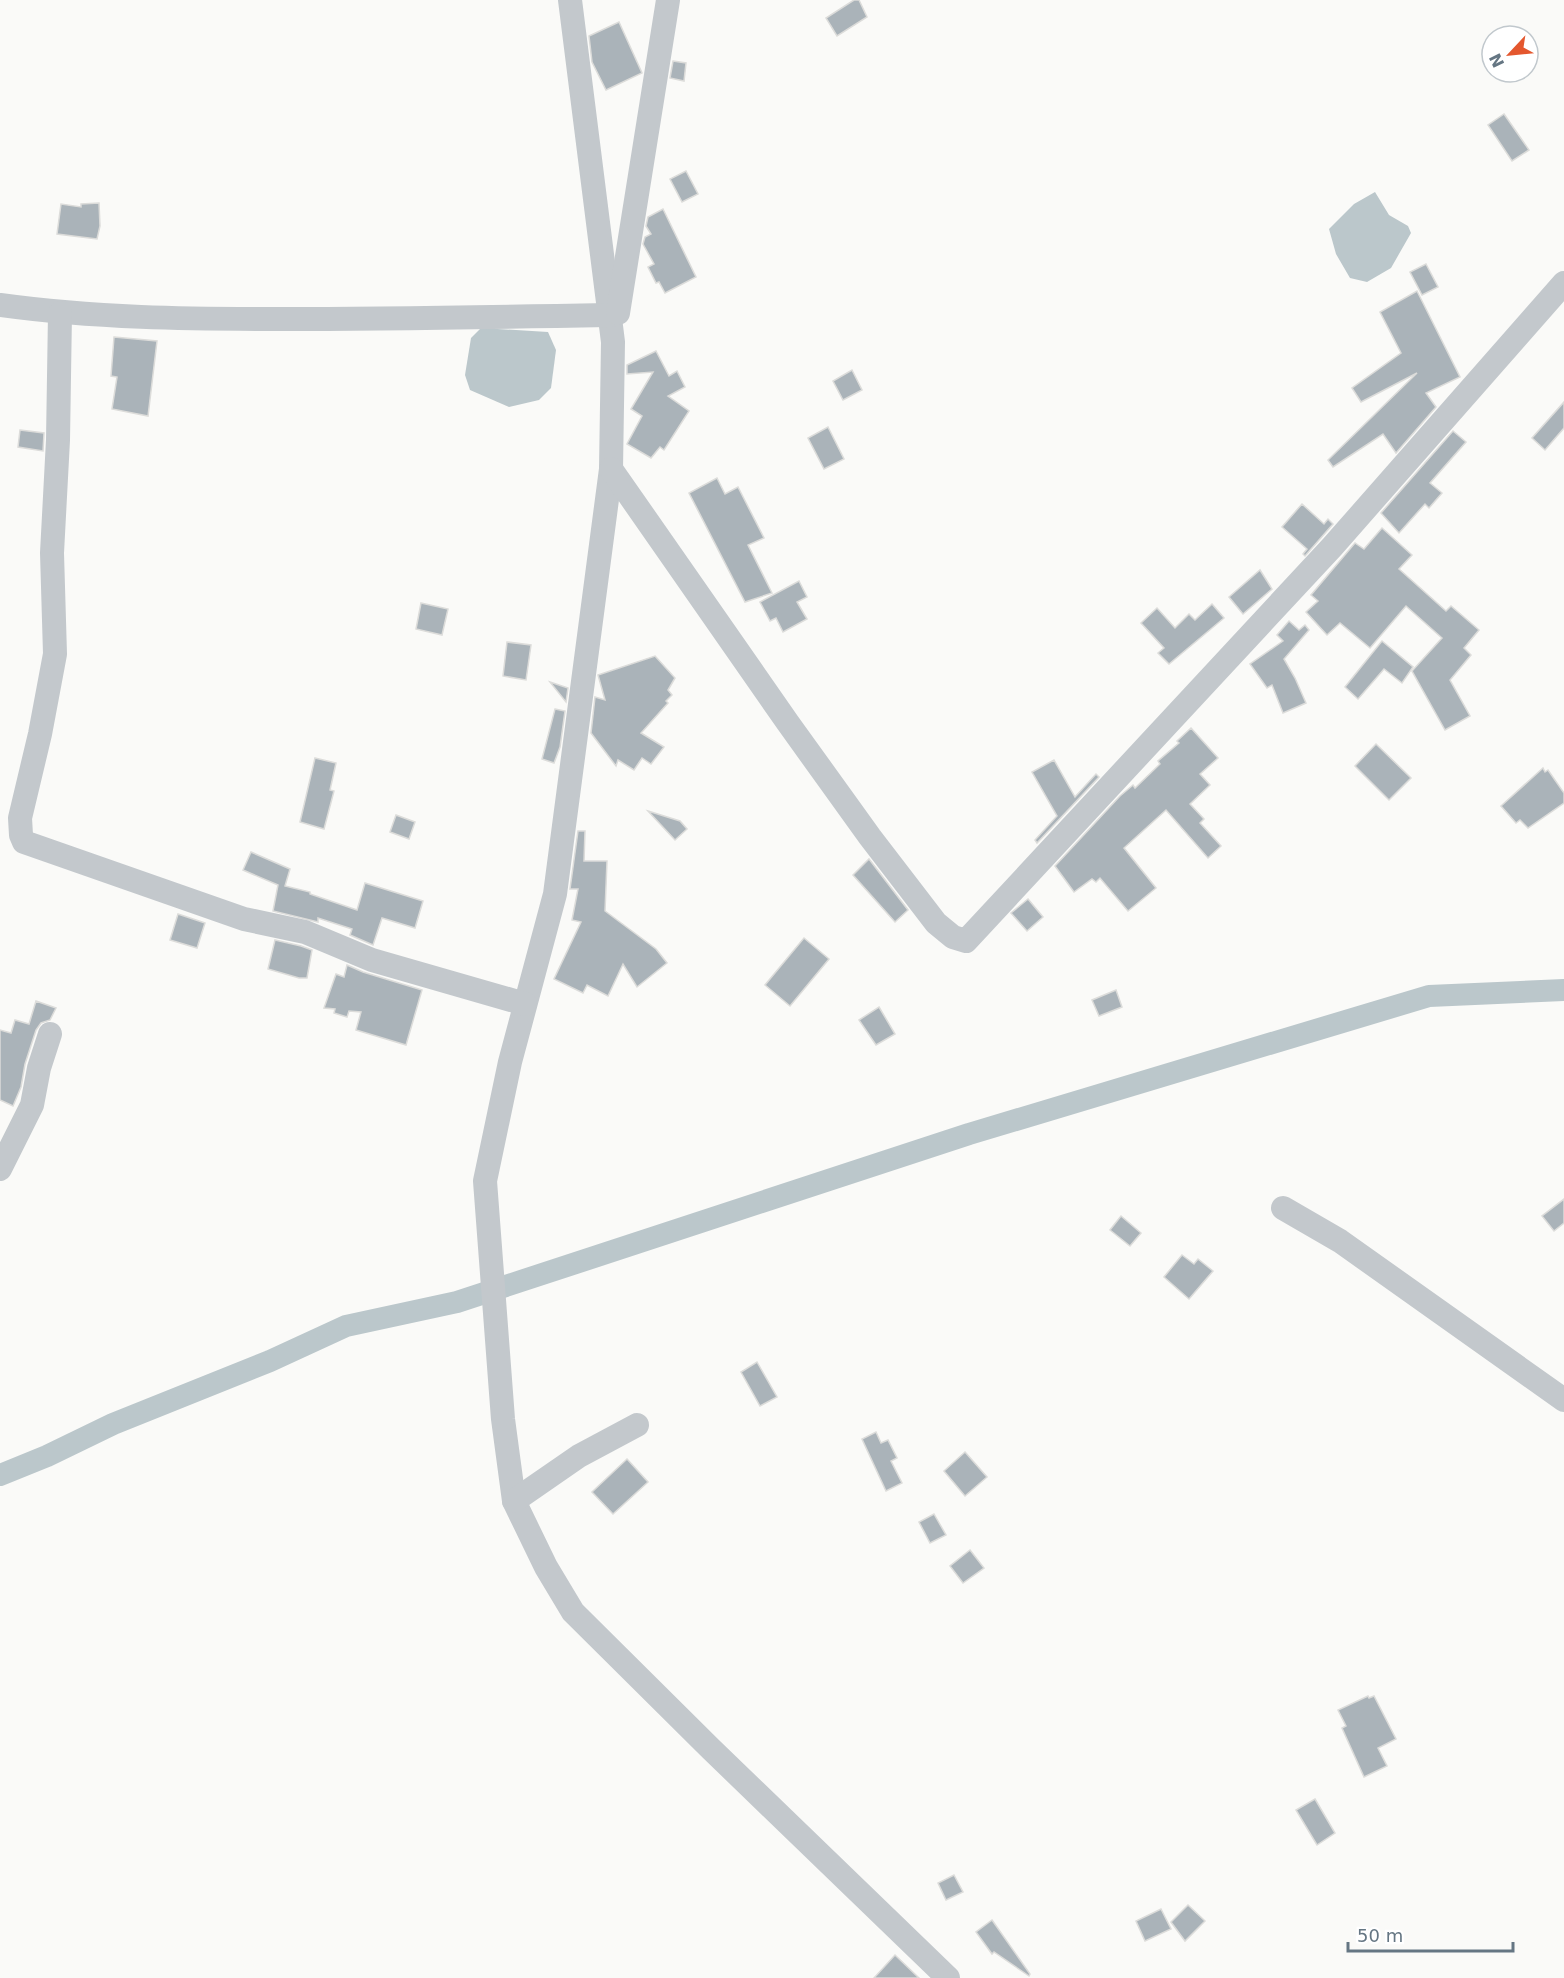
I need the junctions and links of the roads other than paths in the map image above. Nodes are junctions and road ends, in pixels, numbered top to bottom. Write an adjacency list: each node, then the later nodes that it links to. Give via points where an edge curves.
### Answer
1 (570, 0): 6 (street)
2 (668, 0): 7 (street)
3 (1564, 283): 8 (street, via 1332,548 966,941 953,937 936,923 870,837)
4 (0, 305): 5 (street)
5 (60, 313): 6 (street, via 401,320); 9 (street, via 52,553 55,654 20,818 24,842 244,919 305,932 372,960)
6 (611, 315): 7 (street)
7 (613, 342): 8 (street)
8 (611, 469): 9 (street, via 555,894)
9 (525, 1004): 15 (street, via 485,1181 503,1419)
10 (50, 1035): 11 (street, via 32,1105)
11 (0, 1169)
12 (1283, 1208): 13 (street, via 1340,1241)
13 (1564, 1400)
14 (637, 1425): 15 (street, via 579,1456)
15 (514, 1501): 16 (street, via 573,1612)
16 (948, 1978)

